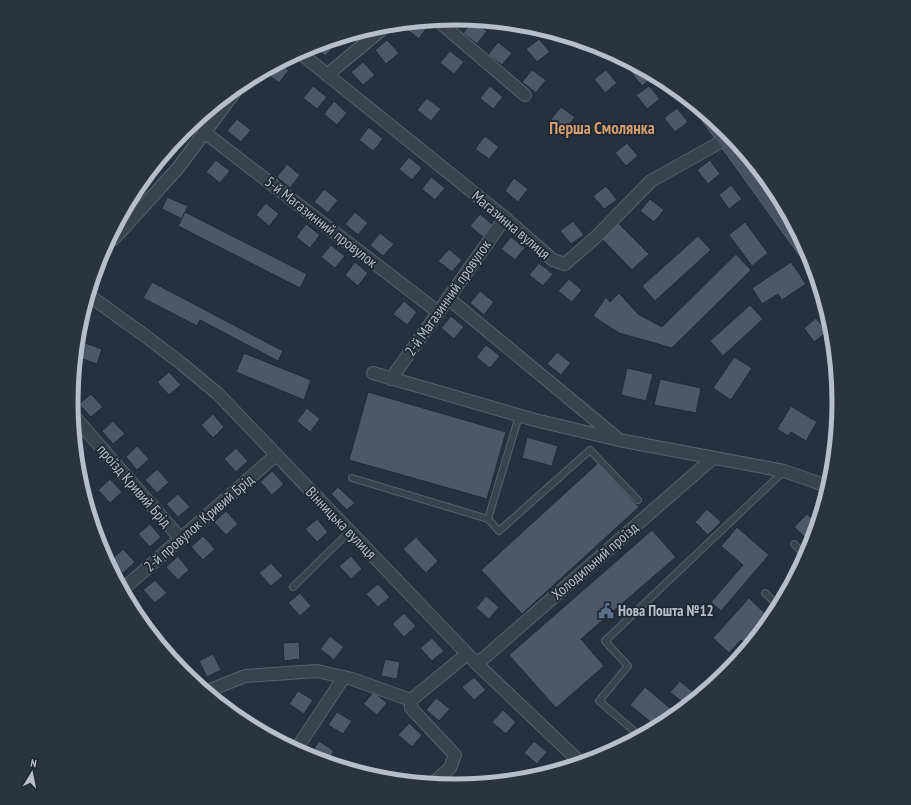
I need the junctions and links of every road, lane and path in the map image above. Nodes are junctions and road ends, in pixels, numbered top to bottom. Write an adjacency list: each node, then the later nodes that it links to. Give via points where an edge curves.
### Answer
1 (443, 26): 5 (street)
2 (377, 33): 4 (street)
3 (305, 57): 4 (street, Магазинна вулиця)
4 (327, 75): 10 (street, Магазинна вулиця)
5 (525, 95)
6 (226, 103): 7 (street)
7 (204, 132): 12 (street, via 178,168); 15 (street, 5-й Магазинний провулок)
8 (725, 139): 10 (street, Магазинна вулиця, via 651,181 597,236 565,264 553,260)
9 (733, 147): 11 (main road)
10 (505, 218): 14 (street, 2-й Магазинний провулок)
11 (786, 221)
12 (124, 223)
13 (93, 298): 21 (street, Вінницька вулиця, via 144,334 218,394)
14 (448, 298): 15 (street, 2-й Магазинний провулок); 20 (street)
15 (438, 312): 17 (street, 2-й Магазинний провулок)
16 (373, 373): 17 (street)
17 (391, 379): 18 (street)
18 (519, 416): 20 (street); 27 (lane)
19 (79, 422): 29 (street, проїзд Кривий Брід)
20 (619, 440): 22 (street)
21 (276, 455): 28 (street, Вінницька вулиця); 29 (street, 2-й провулок Кривий Брід)
22 (713, 458): 23 (street); 37 (street, Холодильний проїзд)
23 (784, 471): 25 (street); 41 (lane, via 605,641 628,666 599,701)
24 (352, 478): 27 (lane)
25 (824, 485)
26 (638, 500): 27 (lane, via 590,450 499,531)
27 (488, 519)
28 (349, 532): 33 (lane); 36 (street, Вінницька вулиця)
29 (180, 539): 32 (street, 2-й провулок Кривий Брід)
30 (794, 544): 31 (lane)
31 (802, 552)
32 (126, 586)
33 (293, 587)
34 (764, 593): 35 (lane)
35 (775, 603)
36 (467, 654): 37 (street, Вінницька вулиця); 40 (street)
37 (477, 664): 43 (street, Вінницька вулиця)
38 (344, 677): 39 (street, via 317,671 245,676); 40 (street); 42 (street)
39 (211, 690)
40 (411, 700): 44 (street, via 411,708 455,755 450,768)
41 (637, 733)
42 (298, 745)
43 (578, 760)
44 (437, 779)

